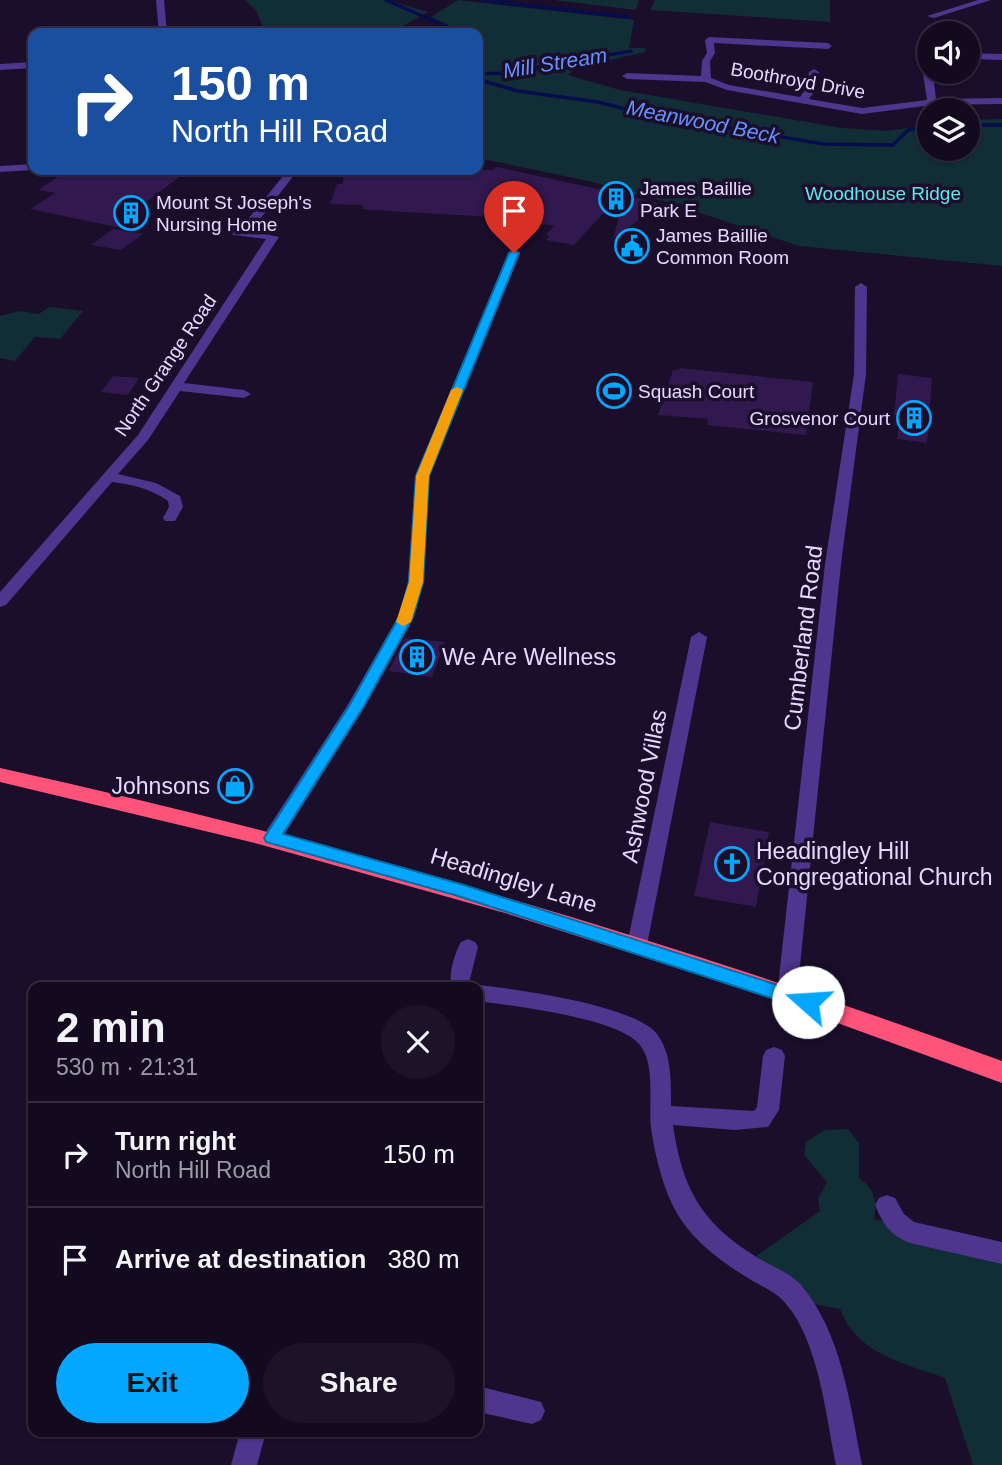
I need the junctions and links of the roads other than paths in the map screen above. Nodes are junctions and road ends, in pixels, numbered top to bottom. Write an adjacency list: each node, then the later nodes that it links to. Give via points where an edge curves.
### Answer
1 (160, 0): 4 (street)
2 (986, 0): 3 (street)
3 (931, 16)
4 (163, 28)
5 (828, 46): 12 (street, Boothroyd Drive, via 709,40)
6 (980, 56): 7 (street)
7 (1002, 57)
8 (28, 66): 9 (street)
9 (0, 67)
10 (814, 72): 14 (street, via 811,89)
11 (627, 76): 12 (street)
12 (706, 79): 14 (street, Boothroyd Drive)
13 (1002, 100): 15 (street, Boothroyd Drive)
14 (802, 101): 16 (street, Boothroyd Drive, via 862,111)
15 (980, 101)
16 (917, 104)
17 (28, 167): 18 (street)
18 (0, 169)
19 (289, 175): 22 (street, North Grange Road, via 239,233 273,237)
20 (514, 253): 29 (street, via 422,476 416,582 406,617)
21 (861, 287): 34 (street, Cumberland Road, via 860,374 833,564)
22 (174, 386): 23 (street); 24 (street, North Grange Road, via 143,437)
23 (244, 394)
24 (106, 477): 25 (street, via 129,479 167,492 176,507); 26 (street, North Grange Road)
25 (170, 518)
26 (0, 602)
27 (699, 637): 30 (street, Ashwood Villas)
28 (0, 775): 29 (highway, Headingley Lane)
29 (272, 838): 30 (highway, Headingley Lane)
30 (637, 945): 34 (highway, Headingley Lane)
31 (468, 947): 32 (street)
32 (461, 982)
33 (483, 994): 37 (street, via 620,1020 644,1034 656,1051)
34 (787, 995): 36 (highway, Headingley Lane)
35 (774, 1056): 37 (street, via 768,1110 760,1120)
36 (1002, 1072)
37 (661, 1115): 44 (street, via 681,1197 694,1223 731,1255 789,1290 809,1322 823,1350)
38 (887, 1205): 39 (street, via 896,1222 910,1232)
39 (1002, 1253)
40 (483, 1400): 41 (street)
41 (532, 1411)
42 (252, 1437): 43 (street)
43 (244, 1465)
44 (849, 1465)

